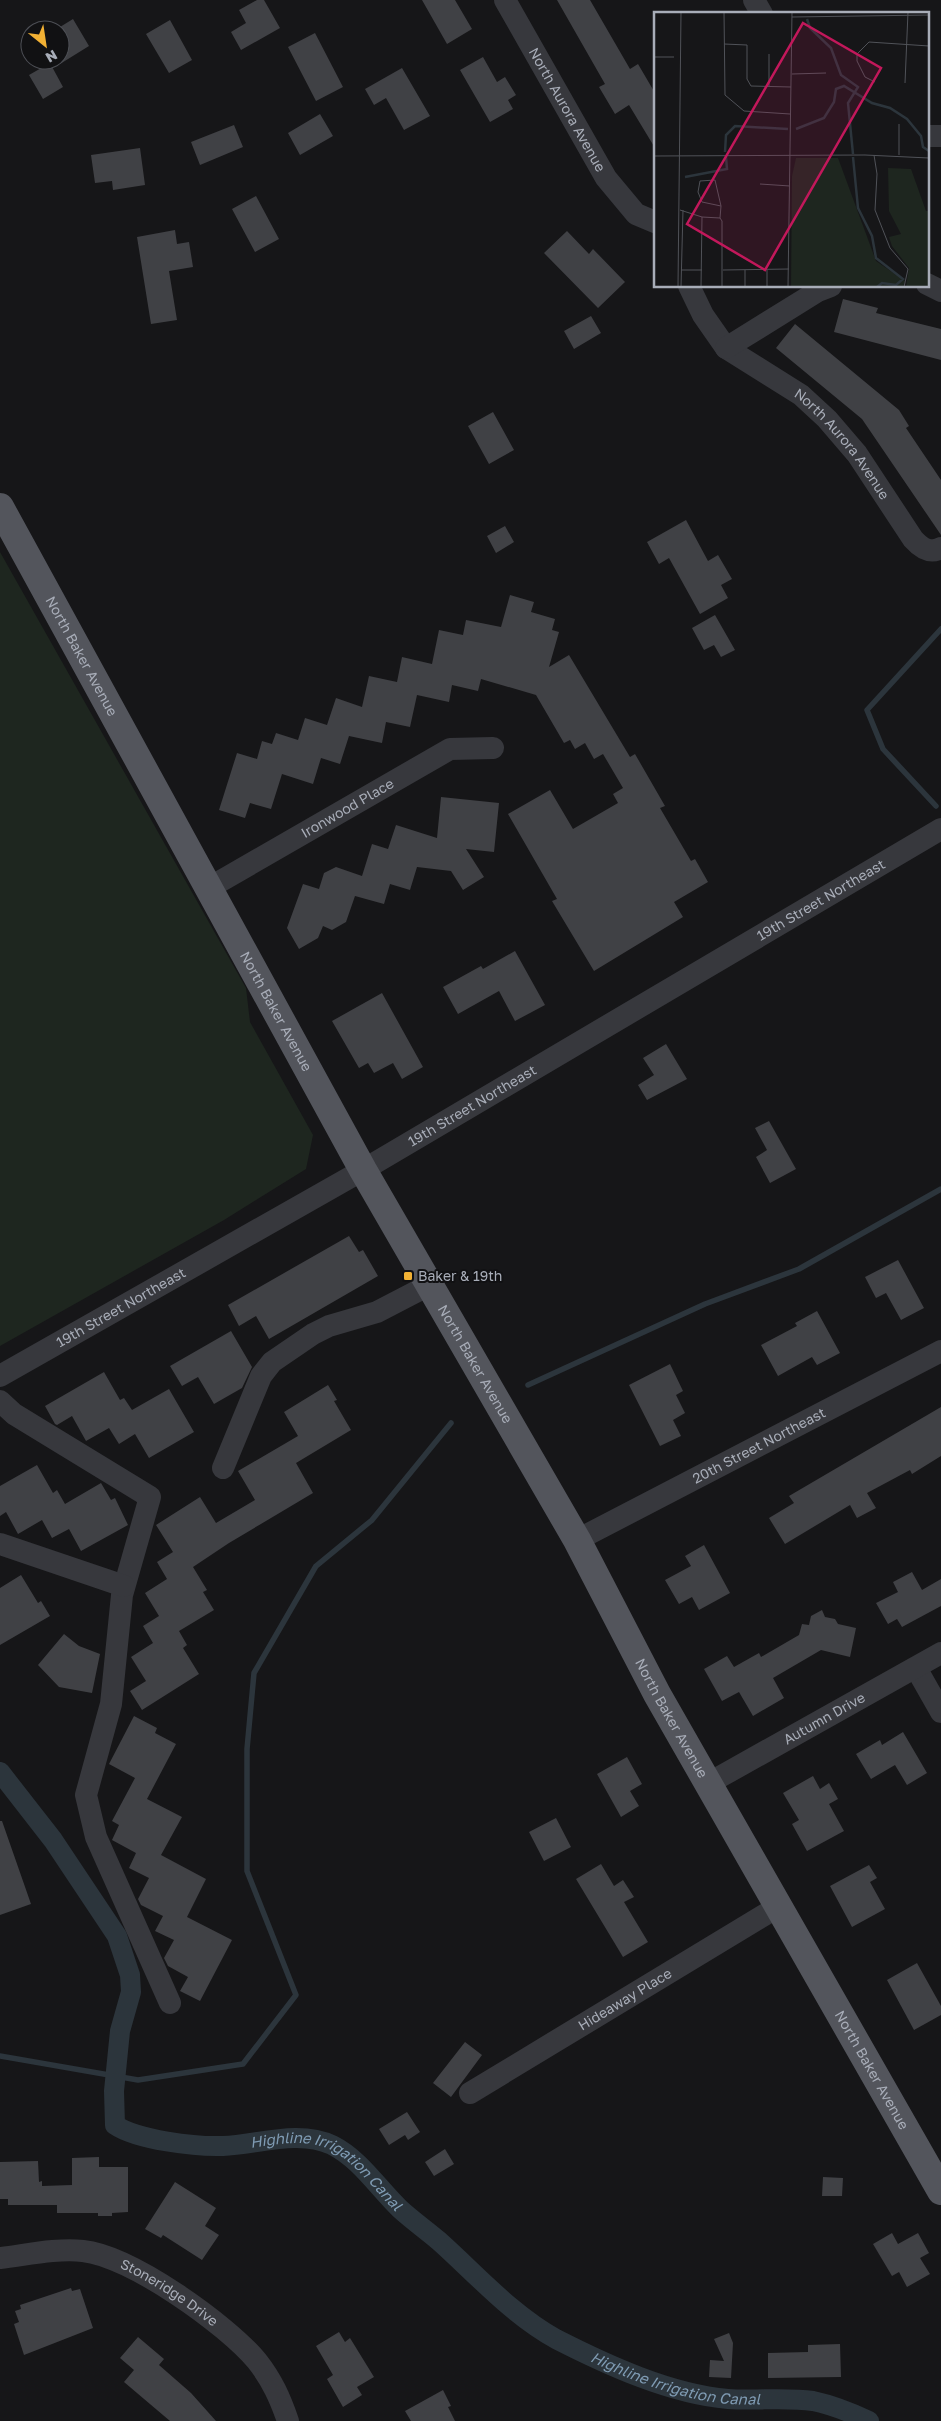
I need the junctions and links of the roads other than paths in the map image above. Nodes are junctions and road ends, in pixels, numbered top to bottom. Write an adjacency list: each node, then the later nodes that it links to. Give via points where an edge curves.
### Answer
1 (505, 0): 6 (street, North Aurora Avenue, via 606,178)
2 (754, 0): 3 (street)
3 (761, 12)
4 (928, 136): 5 (street)
5 (941, 136)
6 (646, 218)
7 (928, 284): 10 (street)
8 (690, 288): 11 (street, North Aurora Avenue, via 703,315)
9 (826, 288): 11 (street)
10 (941, 291)
11 (726, 348): 13 (street, North Aurora Avenue, via 801,395 827,419 857,454 913,539 922,548 935,551)
12 (0, 508): 16 (main road, North Baker Avenue)
13 (941, 548)
14 (493, 748): 16 (street, Ironwood Place, via 450,749)
15 (941, 829): 17 (street, 19th Street Northeast)
16 (207, 889): 17 (main road, North Baker Avenue)
17 (363, 1170): 18 (main road, North Baker Avenue); 20 (street, 19th Street Northeast)
18 (429, 1285): 22 (street, via 377,1312 329,1326 272,1362 261,1376); 23 (main road, North Baker Avenue)
19 (941, 1351): 23 (street, 20th Street Northeast)
20 (0, 1376)
21 (0, 1401): 25 (street, via 14,1414 150,1497)
22 (223, 1468)
23 (577, 1540): 29 (main road, North Baker Avenue, via 657,1694)
24 (0, 1544): 25 (street)
25 (124, 1586): 31 (street, via 112,1704 86,1795 96,1838)
26 (941, 1653): 27 (street, Autumn Drive)
27 (916, 1668): 28 (street); 29 (street, Autumn Drive)
28 (941, 1712)
29 (709, 1783): 30 (main road, North Baker Avenue)
30 (779, 1906): 32 (street, Hideaway Place); 33 (main road, North Baker Avenue)
31 (170, 2003)
32 (470, 2093)
33 (941, 2191)
34 (0, 2258): 35 (street, Stoneridge Drive, via 82,2251 106,2256 146,2275 214,2321 256,2360 277,2390)
35 (288, 2421)

